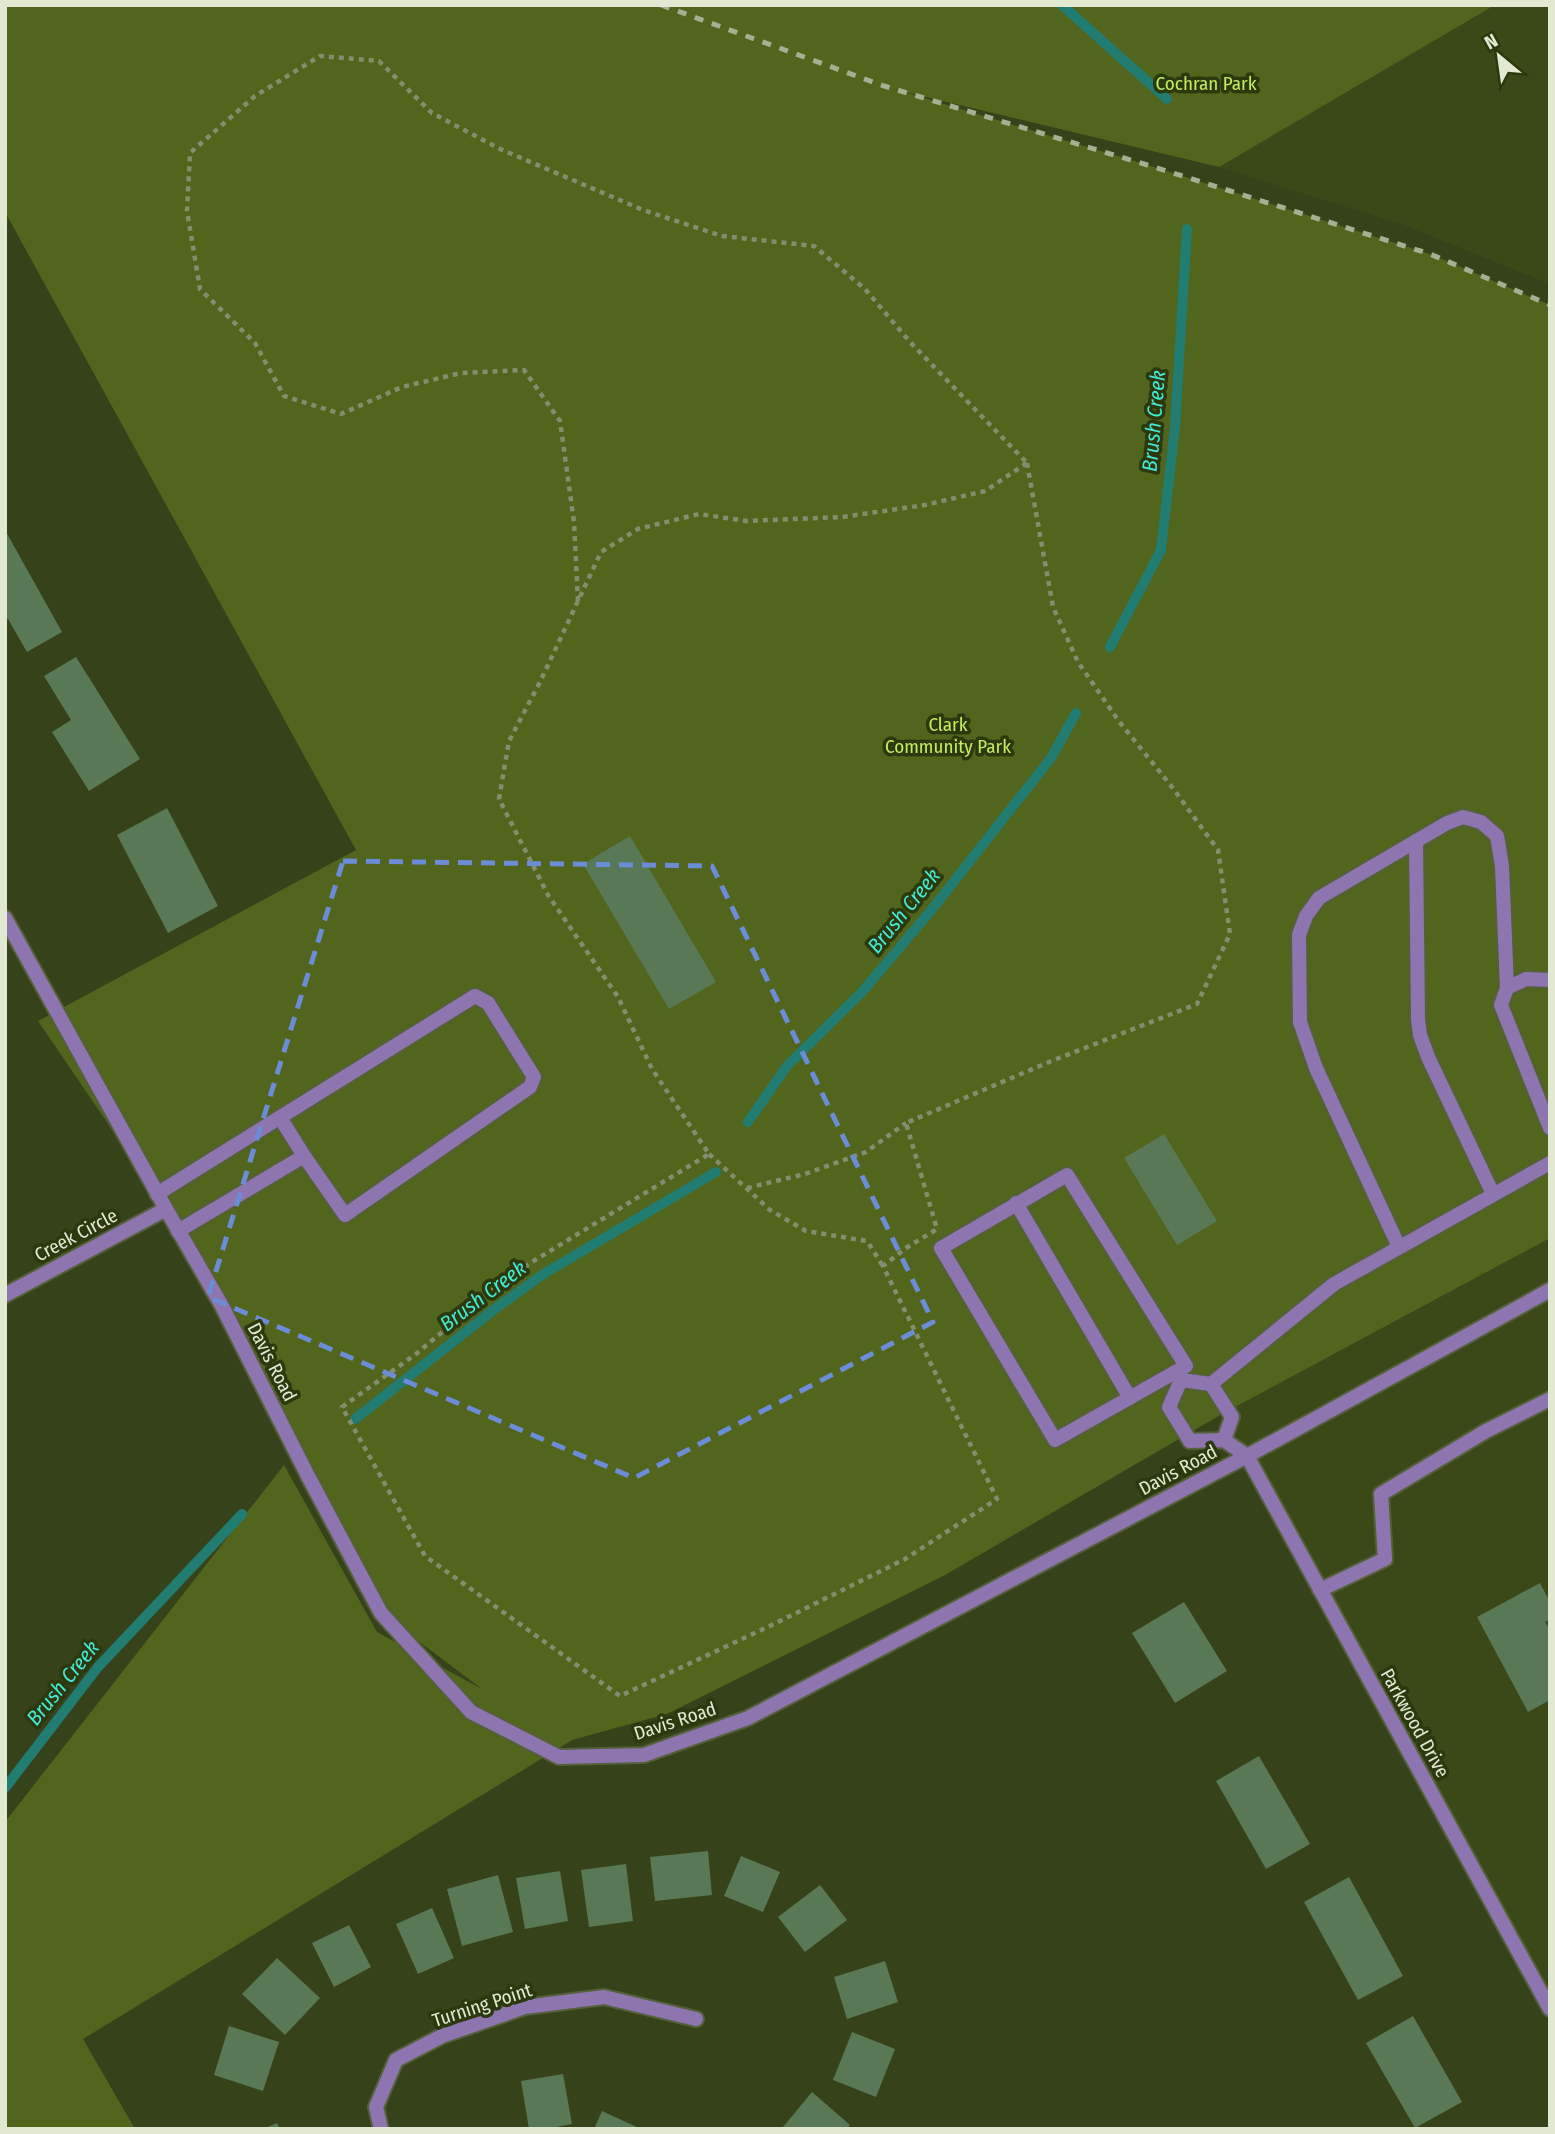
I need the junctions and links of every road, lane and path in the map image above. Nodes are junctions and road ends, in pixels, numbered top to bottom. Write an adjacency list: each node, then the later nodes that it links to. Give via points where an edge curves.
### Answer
1 (1027, 463): 2 (path, via 985,491 925,505 842,517 746,521 699,514 638,529 601,552); 2 (path, via 865,289 814,246 722,236 643,210 500,149 432,113 379,61 320,56 256,96 191,153 187,211 200,289 255,343 284,397 341,414 402,387 461,373 524,370 560,421); 8 (path, via 1053,607 1078,662 1218,850 1230,934 1197,1004)
2 (579, 602): 10 (path, via 509,741 499,799 548,895 618,997 652,1069)
3 (1416, 841): 6 (street, via 1463,817 1481,822 1497,836); 15 (street, via 1420,1035); 19 (street, via 1319,898 1299,935 1300,1022 1316,1068)
4 (5, 918): 14 (street, Davis Road)
5 (1550, 980): 6 (street, via 1526,979)
6 (1507, 988): 9 (street, via 1501,1005)
7 (281, 1119): 11 (street); 11 (street, via 475,996 488,1003 534,1077 530,1087 345,1215); 14 (street)
8 (906, 1123): 13 (path, via 866,1152 805,1174); 20 (path, via 937,1229)
9 (1550, 1128)
10 (709, 1154): 13 (path); 20 (path, via 509,1276 416,1354 342,1407 425,1556 620,1696 905,1559 997,1499)
11 (304, 1156): 18 (street)
12 (1550, 1163): 15 (street)
13 (746, 1188): 20 (path, via 770,1210 806,1231 867,1241)
14 (157, 1194): 17 (street, Davis Road)
15 (1493, 1195): 19 (street)
16 (1016, 1203): 23 (street, via 1067,1175); 25 (street); 25 (street, via 941,1248 1055,1440)
17 (166, 1209): 18 (street, Davis Road); 22 (street, Creek Circle)
18 (178, 1231): 28 (street, Davis Road, via 222,1306 381,1613 471,1712 559,1757 644,1755 748,1718)
19 (1399, 1247): 24 (street, via 1334,1284)
20 (883, 1266)
21 (1550, 1290): 28 (street, Davis Road)
22 (5, 1295)
23 (1181, 1372): 24 (street); 25 (street); 27 (street, via 1169,1407 1190,1441)
24 (1211, 1384): 27 (street, via 1232,1417)
25 (1130, 1398)
26 (1550, 1399): 29 (street, via 1381,1494 1385,1559)
27 (1224, 1440): 28 (street)
28 (1247, 1456): 29 (street, Parkwood Drive)
29 (1320, 1590): 30 (street, Parkwood Drive)
30 (1550, 2009)
31 (696, 2018): 32 (street, Turning Point, via 604,1997 525,2007 454,2032 396,2060 376,2107)
32 (381, 2129)

